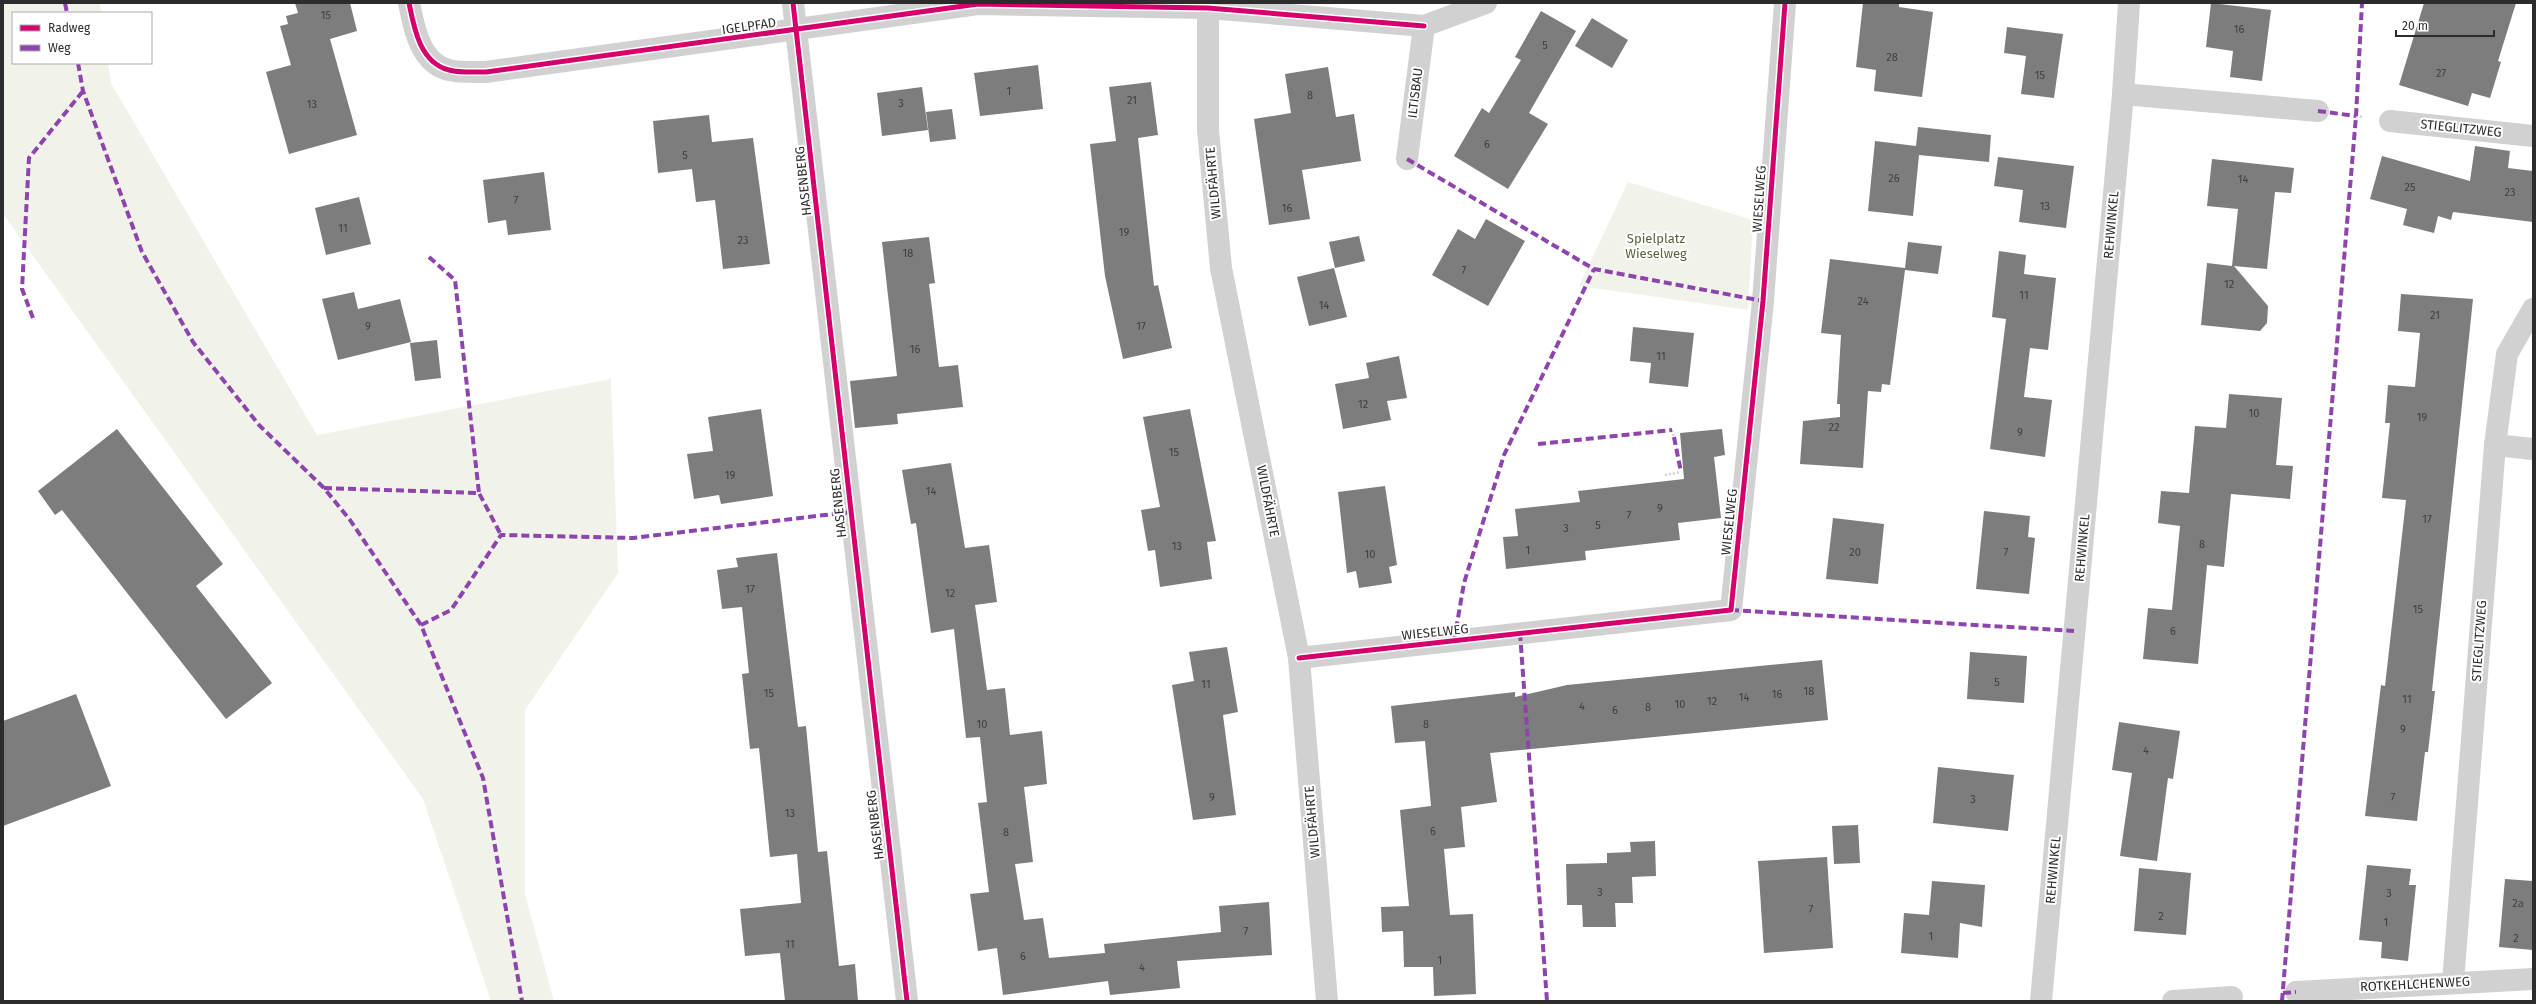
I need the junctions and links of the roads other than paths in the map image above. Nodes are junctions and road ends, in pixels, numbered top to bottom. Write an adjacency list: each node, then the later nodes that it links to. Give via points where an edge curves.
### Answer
1 (409, 3): 8 (street, IGELPFAD, via 416,35 431,62 449,70 486,72)
2 (793, 3): 8 (street, HASENBERG)
3 (1486, 3): 7 (street)
4 (1785, 3): 17 (street, WIESELWEG, via 1763,301 1731,610)
5 (2129, 3): 9 (street, REHWINKEL)
6 (1208, 6): 7 (street); 8 (street, IGELPFAD, via 978,4); 17 (street, WILDFÄHRTE, via 1208,130 1221,268)
7 (1424, 26): 13 (street, ILTISBAU)
8 (798, 31): 22 (street, HASENBERG)
9 (2123, 94): 10 (street); 24 (street, REHWINKEL)
10 (2318, 111)
11 (2390, 121): 12 (street, STIEGLITZWEG)
12 (2533, 136)
13 (1407, 159)
14 (2533, 309): 15 (street, STIEGLITZWEG, via 2507,354)
15 (2495, 445): 16 (street); 19 (street, STIEGLITZWEG)
16 (2533, 449)
17 (1299, 658): 23 (street, WILDFÄHRTE)
18 (2533, 979): 19 (street, ROTKEHLCHENWEG)
19 (2453, 982): 20 (street, ROTKEHLCHENWEG)
20 (2296, 992)
21 (2232, 997): 25 (street)
22 (906, 1001)
23 (1327, 1001)
24 (2041, 1001)
25 (2173, 1001)

